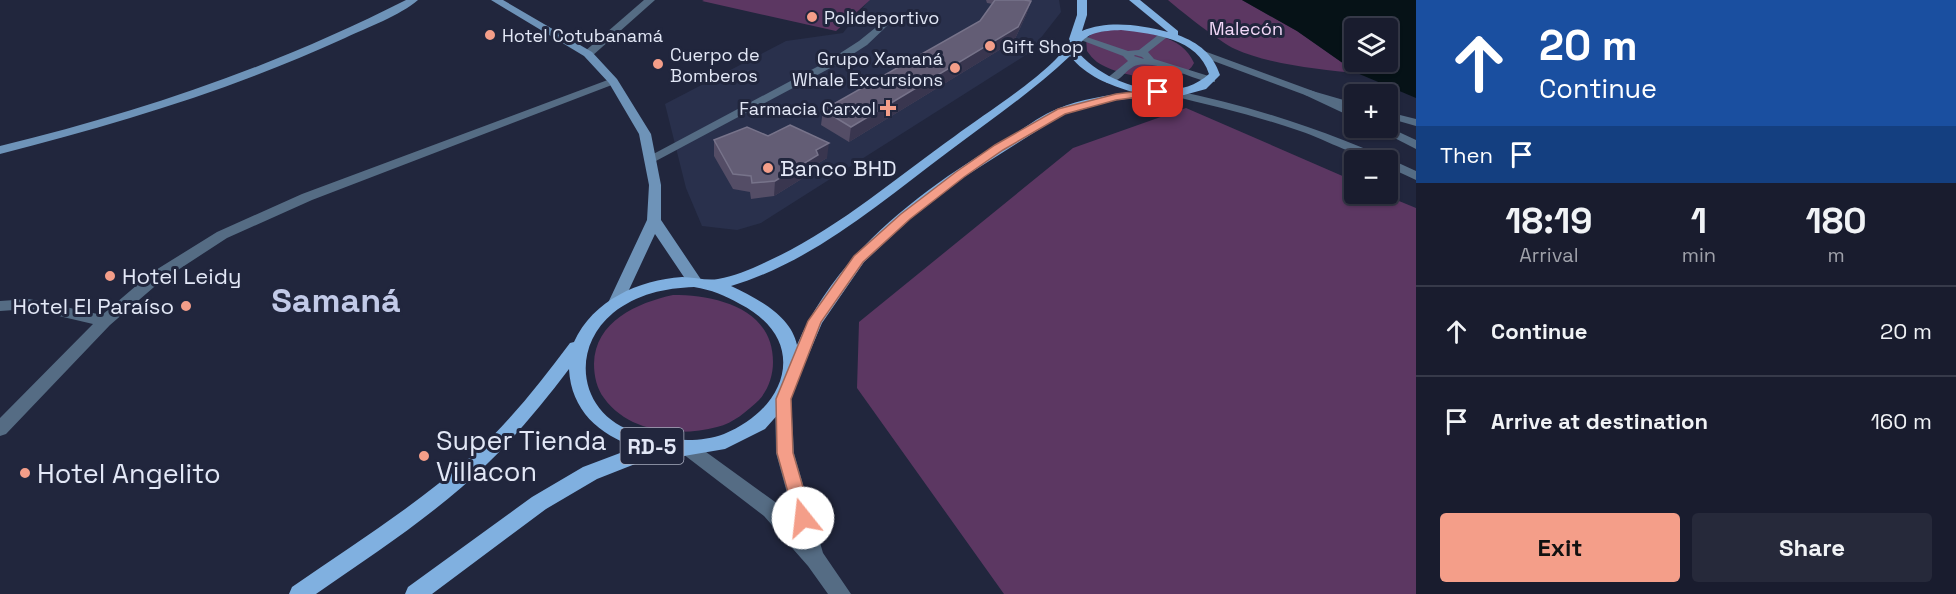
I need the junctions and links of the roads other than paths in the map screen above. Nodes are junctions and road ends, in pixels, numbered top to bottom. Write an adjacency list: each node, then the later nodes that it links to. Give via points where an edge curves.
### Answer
1 (413, 0): 25 (main road, via 358,29 236,81 140,113)
2 (496, 0): 10 (main road)
3 (650, 0): 10 (street)
4 (1082, 0): 8 (main road)
5 (1134, 0): 9 (main road, RD-5)
6 (885, 23): 27 (street, via 863,44 832,63)
7 (1166, 34): 8 (main road, RD-5, via 1101,28 1084,32); 9 (main road, RD-5); 12 (street)
8 (1074, 42): 12 (street); 15 (main road, RD-5, via 1077,60); 32 (main road, RD-5, via 1022,93 878,200 787,258)
9 (1186, 42): 11 (main road, RD-5)
10 (588, 54): 14 (main road)
11 (1204, 54): 13 (main road, via 1214,64 1215,75); 18 (street)
12 (1138, 57): 13 (street); 15 (street)
13 (1211, 80): 17 (main road, RD-5, via 1194,90)
14 (613, 81): 27 (main road, via 645,134); 35 (street, via 307,196 222,235 156,277)
15 (1110, 81): 16 (main road, RD-5)
16 (1158, 92): 17 (main road, RD-5); 37 (main road, RD-5, via 1116,97 1061,111 960,174 905,216 859,259 815,321)
17 (1173, 93): 26 (street, via 1263,113)
18 (1309, 93): 19 (street); 20 (street)
19 (1344, 103)
20 (1344, 110)
21 (1398, 118): 22 (street)
22 (1416, 123)
23 (1398, 136): 24 (street)
24 (1416, 145)
25 (0, 150)
26 (1360, 150)
27 (650, 159): 30 (main road, via 655,185)
28 (1398, 168): 29 (street)
29 (1416, 176)
30 (654, 220): 31 (main road); 33 (main road)
31 (695, 282): 32 (main road, RD-5); 33 (main road, RD-5, via 640,290)
32 (717, 285): 37 (main road, RD-5, via 766,308 782,327 792,349)
33 (616, 303): 36 (main road, RD-5, via 597,318)
34 (0, 306): 35 (street, via 29,304)
35 (105, 321): 39 (street)
36 (584, 337): 40 (main road, RD-5, via 576,363 580,390 596,416 622,435); 43 (main road, RD-5, via 542,393 466,472)
37 (793, 373): 38 (main road, RD-5)
38 (783, 399): 41 (main road, RD-5, via 762,423 729,441); 42 (street, via 785,453)
39 (0, 429)
40 (657, 447): 41 (main road, RD-5); 44 (main road, RD-5, via 590,473 539,503)
41 (689, 449): 42 (street, via 771,510)
42 (815, 559): 45 (street)
43 (299, 594)
44 (415, 594)
45 (841, 594)

